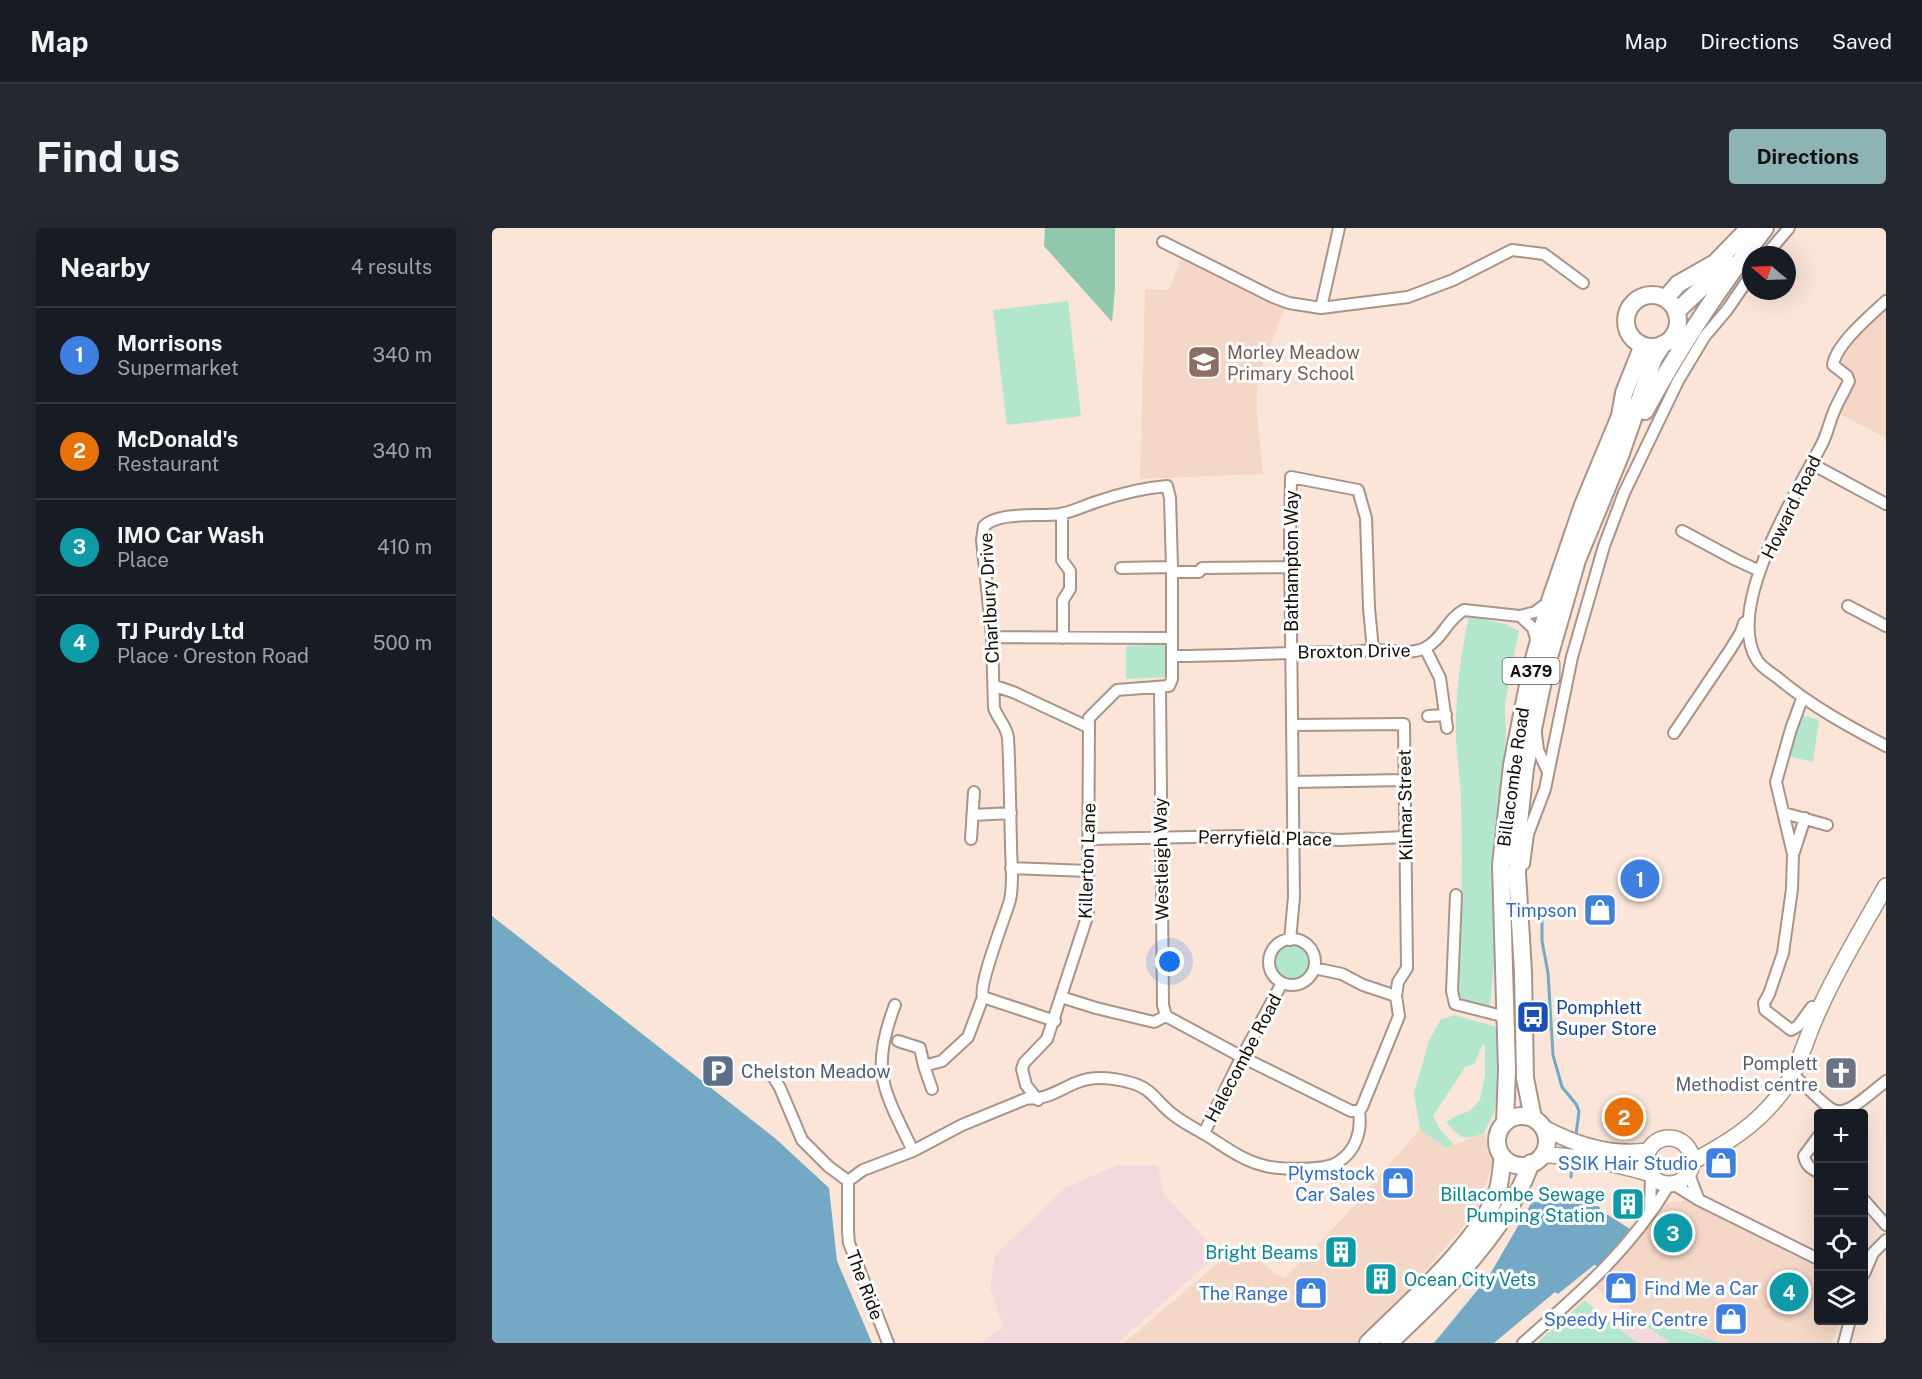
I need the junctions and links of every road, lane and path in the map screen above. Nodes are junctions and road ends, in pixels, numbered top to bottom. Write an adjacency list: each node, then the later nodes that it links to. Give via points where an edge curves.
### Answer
1 (1339, 228): 11 (street)
2 (1749, 228): 9 (main road, via 1716,263 1678,284)
3 (1764, 228): 12 (main road, Billacombe Road); 15 (main road, Billacombe Road, via 1725,279 1671,364)
4 (1789, 228): 6 (street)
5 (1162, 242): 11 (street, via 1273,297)
6 (1774, 246)
7 (1583, 283): 11 (street, via 1544,254 1512,250 1453,280 1408,297)
8 (1742, 288): 48 (street, Billacombe Road, via 1705,336 1678,381 1624,493 1604,546 1572,657)
9 (1666, 298): 12 (main road); 13 (main road, via 1641,297 1629,308 1626,324)
10 (1886, 301): 16 (street, Howard Road, via 1834,358 1833,365 1849,381)
11 (1321, 308)
12 (1676, 312): 14 (main road, Billacombe Road / A379, via 1676,329)
13 (1640, 344): 14 (main road); 24 (main road, Billacombe Road / A379, via 1620,416 1583,505)
14 (1663, 344): 15 (main road, Billacombe Road / A379, via 1654,358)
15 (1620, 456): 42 (main road, Billacombe Road / A379, via 1577,560)
16 (1812, 465): 17 (street); 23 (street, Howard Road, via 1787,507)
17 (1886, 504)
18 (1062, 514): 22 (street, Charlbury Drive, via 1146,487 1167,486); 29 (street, Charlbury Drive, via 1000,518 984,525 982,540); 30 (street, via 1062,560 1070,571 1070,589 1063,600)
19 (1682, 531): 23 (street)
20 (1290, 567): 22 (street, via 1202,568 1199,572); 34 (street, Bathampton Way); 35 (street, Bathampton Way, via 1291,477 1358,490 1366,518)
21 (1121, 568): 22 (street)
22 (1172, 569): 31 (street)
23 (1760, 571): 27 (street, Howard Road)
24 (1550, 601): 26 (street, via 1535,612); 32 (main road, Billacombe Road / A379)
25 (1848, 606): 28 (street)
26 (1520, 616): 32 (street, via 1533,628); 33 (street, Broxton Drive, via 1464,610 1448,624 1440,638)
27 (1749, 621): 39 (street, Howard Road, via 1757,661); 46 (street, via 1744,623)
28 (1886, 626)
29 (992, 638): 30 (street); 37 (street, Charlbury Drive)
30 (1063, 638): 31 (street)
31 (1172, 638): 36 (street)
32 (1538, 646): 77 (main road, Billacombe Road / A379, via 1514,754 1504,829 1501,898)
33 (1425, 648): 35 (street, Broxton Drive); 40 (street, via 1440,678)
34 (1291, 649): 35 (street, Broxton Drive); 36 (street, Broxton Drive, via 1224,656); 43 (street, Bathampton Way)
35 (1373, 650)
36 (1172, 656): 38 (street, via 1172,679 1169,686)
37 (995, 686): 44 (street, Charlbury Drive); 52 (street, via 994,708 1008,738)
38 (1160, 688): 44 (street, via 1121,688 1089,718); 57 (street, Westleigh Way)
39 (1802, 699): 47 (street, Howard Road); 53 (street, via 1776,782)
40 (1446, 715): 41 (street); 45 (street)
41 (1428, 716)
42 (1534, 719): 48 (street, Billacombe Road, via 1538,750); 67 (main road, Billacombe Road / A379, via 1519,822)
43 (1292, 726): 49 (street, Kilmar Street, via 1404,724); 50 (street, Bathampton Way)
44 (1088, 727): 59 (street, Killerton Lane)
45 (1447, 728)
46 (1674, 733)
47 (1886, 746)
48 (1548, 772): 67 (street, Billacombe Road, via 1528,834)
49 (1405, 780): 50 (street); 58 (street, Kilmar Street)
50 (1293, 782): 61 (street, Bathampton Way)
51 (974, 792): 54 (street)
52 (1011, 813): 54 (street); 63 (street)
53 (1784, 813): 55 (street); 62 (street)
54 (973, 815): 60 (street)
55 (1805, 818): 56 (street); 62 (street)
56 (1827, 825)
57 (1160, 837): 59 (street, Perryfield Place); 61 (street, Perryfield Place); 76 (street, Westleigh Way)
58 (1405, 837): 61 (street, Perryfield Place); 71 (street, Kilmar Street, via 1407,968 1398,982)
59 (1089, 838): 64 (street, Killerton Lane)
60 (971, 839)
61 (1294, 839): 68 (street, Bathampton Way)
62 (1793, 854): 75 (street, via 1783,953 1764,1010 1791,1030 1812,1007)
63 (1011, 868): 64 (street); 72 (street, via 1011,897 984,977)
64 (1089, 871): 73 (street, Killerton Lane, via 1089,914)
65 (1886, 886): 75 (street)
66 (1456, 895): 77 (street, via 1452,991 1455,1004)
67 (1520, 899): 91 (main road, Billacombe Road / A379, via 1525,1078)
68 (1290, 940): 69 (street, via 1308,946 1315,958); 70 (street, via 1277,946 1270,958 1272,973)
69 (1314, 968): 70 (street, via 1301,984); 71 (street, via 1342,974)
70 (1282, 983): 80 (street, Halecombe Road)
71 (1396, 996): 89 (street, Kilmar Street, via 1399,1016)
72 (983, 997): 78 (street); 81 (street, via 968,1037 942,1061)
73 (1061, 998): 76 (street, via 1154,1022); 78 (street, Killerton Lane)
74 (895, 1005): 96 (street, via 881,1050 881,1071 887,1094)
75 (1818, 1011): 83 (street)
76 (1166, 1016): 80 (street)
77 (1506, 1017): 90 (main road, Billacombe Road / A379)
78 (1055, 1021): 86 (street, Killerton Lane, via 1047,1039 1022,1069 1026,1085)
79 (898, 1041): 81 (street, via 920,1048)
80 (1242, 1057): 89 (street, via 1351,1112); 92 (street, Halecombe Road)
81 (924, 1066): 85 (street)
82 (771, 1073): 103 (street, via 802,1140 828,1167)
83 (1793, 1075): 87 (street); 95 (street, via 1781,1094 1749,1127)
84 (1886, 1081): 88 (street)
85 (932, 1089)
86 (1038, 1100): 92 (street, via 1081,1080 1130,1082 1146,1088 1170,1112); 96 (street, via 1028,1098)
87 (1830, 1109)
88 (1851, 1109)
89 (1359, 1111): 92 (street, via 1356,1144 1337,1164 1321,1168 1264,1166 1243,1158)
90 (1505, 1122): 91 (main road, via 1523,1116); 98 (main road, A379, via 1497,1139)
91 (1538, 1123): 97 (street, via 1573,1143 1629,1153); 99 (main road, A379, via 1547,1137)
92 (1204, 1133)
93 (1814, 1142): 101 (street, via 1804,1156)
94 (1687, 1146): 95 (street); 97 (street, via 1668,1138 1655,1142); 100 (street)
95 (1720, 1146): 100 (street)
96 (913, 1150): 103 (street)
97 (1648, 1151): 102 (street, via 1645,1158)
98 (1503, 1157): 99 (main road, via 1519,1165); 112 (main road, A379, via 1498,1189 1487,1213)
99 (1537, 1159): 102 (street, via 1574,1156); 112 (main road, A379, via 1484,1244)
100 (1690, 1168): 104 (street, via 1679,1182); 105 (street)
101 (1814, 1170)
102 (1650, 1175): 104 (street); 107 (street)
103 (848, 1180): 114 (street, The Ride, via 849,1243)
104 (1671, 1185): 105 (street); 107 (street)
105 (1699, 1200): 110 (street)
106 (1868, 1205): 108 (street)
107 (1650, 1212): 117 (street, via 1624,1249)
108 (1886, 1225)
109 (1881, 1249): 111 (street)
110 (1814, 1257)
111 (1865, 1271)
112 (1441, 1282): 115 (main road, A379); 116 (main road, A379)
113 (1849, 1325): 118 (street)
114 (888, 1343)
115 (1368, 1343)
116 (1389, 1343)
117 (1523, 1343)
118 (1844, 1343)

